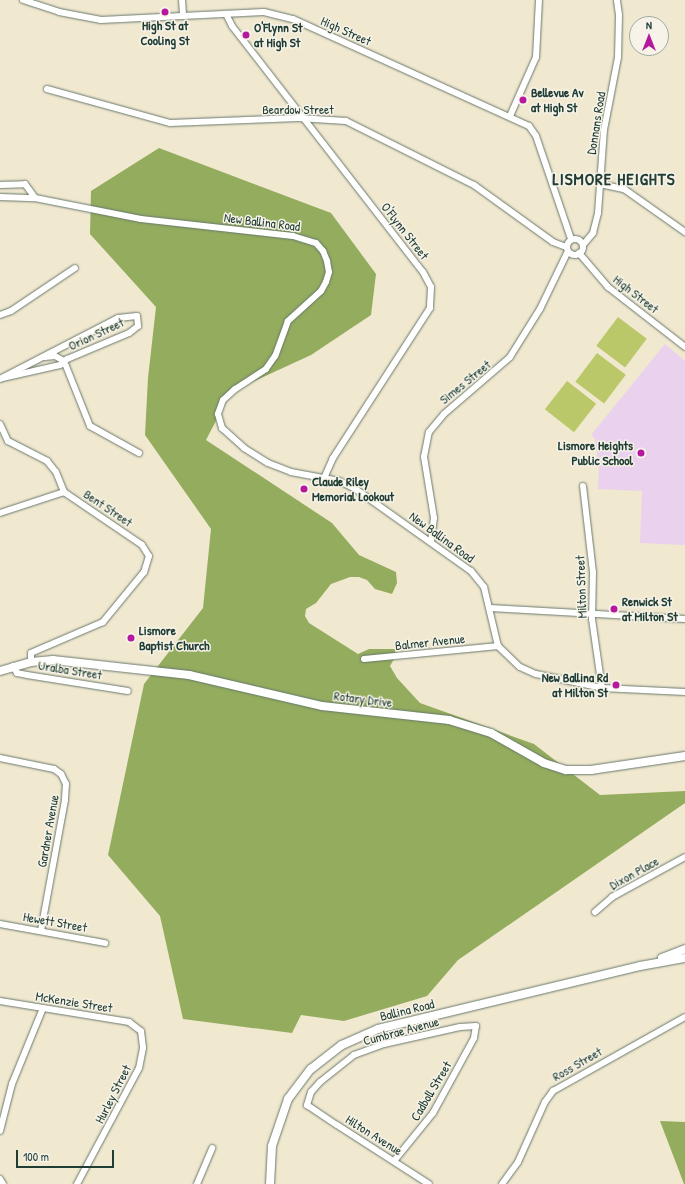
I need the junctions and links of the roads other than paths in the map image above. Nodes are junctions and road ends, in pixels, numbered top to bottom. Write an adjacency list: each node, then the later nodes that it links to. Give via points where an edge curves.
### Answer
1 (23, 0): 6 (street, High Street, via 59,12 101,20)
2 (182, 0): 6 (street)
3 (540, 0): 8 (street, via 536,57)
4 (616, 0): 10 (street, Donnans Road, via 619,19 618,57 604,130)
5 (226, 14): 6 (street, High Street); 8 (street, High Street, via 270,12 283,15); 9 (street, O'Flynn Street, via 232,26)
6 (183, 16)
7 (46, 89): 9 (street, Beardow Street, via 170,123)
8 (510, 116): 15 (street, High Street, via 529,126 536,136)
9 (305, 119): 17 (street, Beardow Street, via 339,120 364,128 474,185 553,242); 27 (street, O'Flynn Street, via 423,272 431,287 432,297 427,314 332,458)
10 (600, 184): 14 (street, via 624,189); 16 (street, Donnans Road, via 595,227)
11 (0, 185): 13 (street, via 25,184)
12 (0, 196): 13 (street, New Ballina Road)
13 (35, 198): 27 (street, New Ballina Road, via 141,219 293,236 316,243 323,250 329,272 321,291 288,320 271,363 262,373 227,395 218,414 222,428 259,458 291,472)
14 (685, 232)
15 (571, 239): 16 (street, via 578,239); 17 (street)
16 (582, 245): 18 (street)
17 (567, 249): 18 (street, via 573,255); 31 (street, Simes Street, via 540,309 510,357 444,414 429,432 424,457 434,518)
18 (579, 253): 21 (street, High Street, via 608,287)
19 (75, 268): 20 (street)
20 (0, 315)
21 (685, 347)
22 (41, 358): 23 (street, via 55,356); 23 (street, Orion Street, via 118,318 137,316 138,326 129,333); 24 (street, Orion Street)
23 (64, 361): 24 (street, Orion Street, via 60,365); 26 (street, via 90,426)
24 (1, 379)
25 (0, 424): 29 (street, Bent Street, via 8,441 46,461 56,472)
26 (139, 453)
27 (324, 478): 31 (street, New Ballina Road, via 354,488)
28 (583, 486): 33 (street, Milton Street, via 593,572)
29 (64, 492): 30 (street); 35 (street, Bent Street, via 142,545 149,556 144,572)
30 (0, 513)
31 (431, 542): 32 (street, New Ballina Road, via 477,577 484,587)
32 (490, 608): 33 (street); 36 (street, New Ballina Road)
33 (592, 615): 34 (street); 41 (street, Milton Street)
34 (685, 619)
35 (103, 622): 38 (street, Uralba Street, via 31,653)
36 (498, 646): 37 (street, Balmer Avenue); 41 (street, via 513,662 528,672)
37 (364, 659)
38 (30, 662): 39 (main road, Uralba Street); 44 (main road, Rotary Drive, via 53,660 189,675 322,706 449,720 491,733 544,763 566,770 591,770)
39 (13, 666): 40 (main road, Uralba Street); 42 (street, Uralba Street, via 17,673 27,676)
40 (0, 671)
41 (602, 688): 43 (street)
42 (128, 692)
43 (685, 692)
44 (685, 756)
45 (0, 758): 49 (street, Gardner Avenue, via 54,769 66,784)
46 (685, 857): 47 (street, Dixon Place, via 612,897)
47 (595, 912)
48 (0, 924): 49 (street, Hewett Street)
49 (41, 931): 50 (street, Hewett Street)
50 (105, 943)
51 (685, 949): 53 (main road, Ballina Road)
52 (685, 958): 53 (main road, Ballina Road)
53 (640, 966): 67 (main road, Ballina Road, via 378,1029 342,1045 312,1069 288,1100 272,1146)
54 (0, 1001): 55 (street, McKenzie Street)
55 (43, 1008): 58 (street, McKenzie Street, via 129,1022); 60 (street, via 12,1084)
56 (685, 1017): 69 (street, Ross Street, via 553,1091 545,1102 521,1157)
57 (476, 1026): 59 (street, Cumbrae Avenue, via 460,1027 384,1044 354,1055 320,1082 311,1092); 62 (street, Cadboll Street, via 474,1038 433,1113)
58 (141, 1031): 65 (street, Hurley Street, via 143,1048 139,1068)
59 (307, 1105): 62 (street, Hilton Avenue)
60 (0, 1131)
61 (212, 1148): 66 (street)
62 (394, 1161): 68 (street, Hilton Avenue)
63 (0, 1179): 64 (street)
64 (3, 1184)
65 (77, 1184)
66 (197, 1184)
67 (270, 1184)
68 (430, 1184)
69 (502, 1184)

